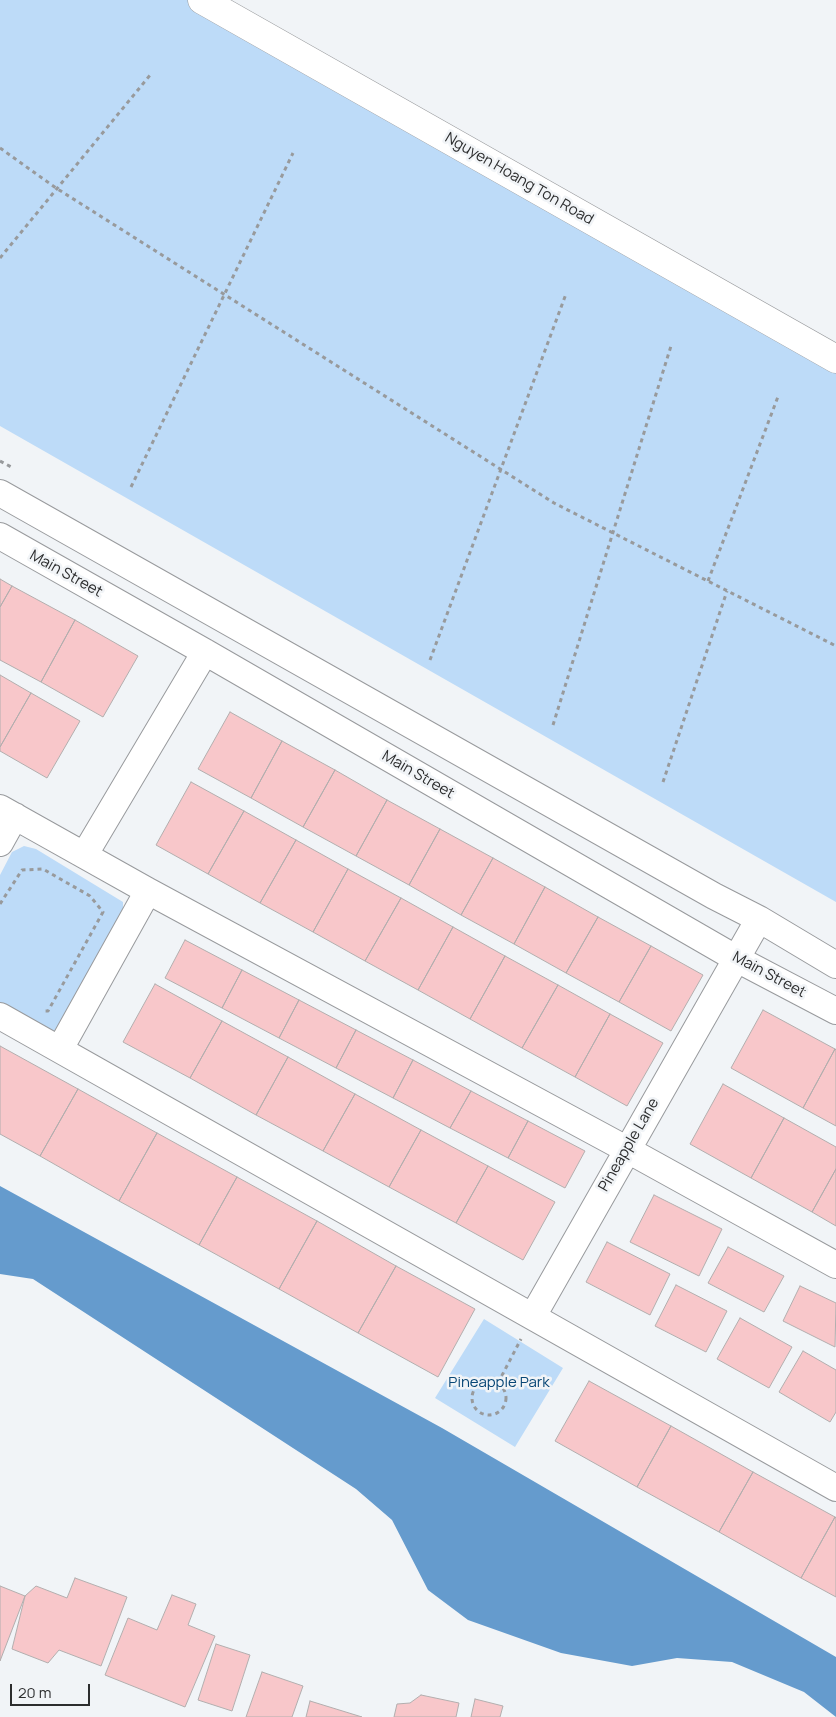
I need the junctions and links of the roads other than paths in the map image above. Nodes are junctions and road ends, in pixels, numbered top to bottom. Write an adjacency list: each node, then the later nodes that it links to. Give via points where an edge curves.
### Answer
1 (202, 0): 2 (main road, Nguyen Hoang Ton Road)
2 (836, 359)
3 (0, 493): 10 (street)
4 (0, 536): 5 (street, Main Street)
5 (205, 652): 8 (street); 12 (street, Main Street)
6 (7, 812): 7 (street); 8 (street)
7 (0, 843)
8 (85, 854): 9 (street)
9 (148, 891): 15 (street); 16 (street)
10 (759, 919): 11 (street); 12 (street, Pineapple Lane)
11 (836, 965)
12 (732, 967): 13 (street, Main Street); 16 (street, Pineapple Lane)
13 (836, 1011)
14 (0, 1016): 15 (street)
15 (60, 1049): 18 (street)
16 (626, 1149): 17 (street); 18 (street, Pineapple Lane)
17 (836, 1265)
18 (533, 1316): 19 (street)
19 (836, 1488)

